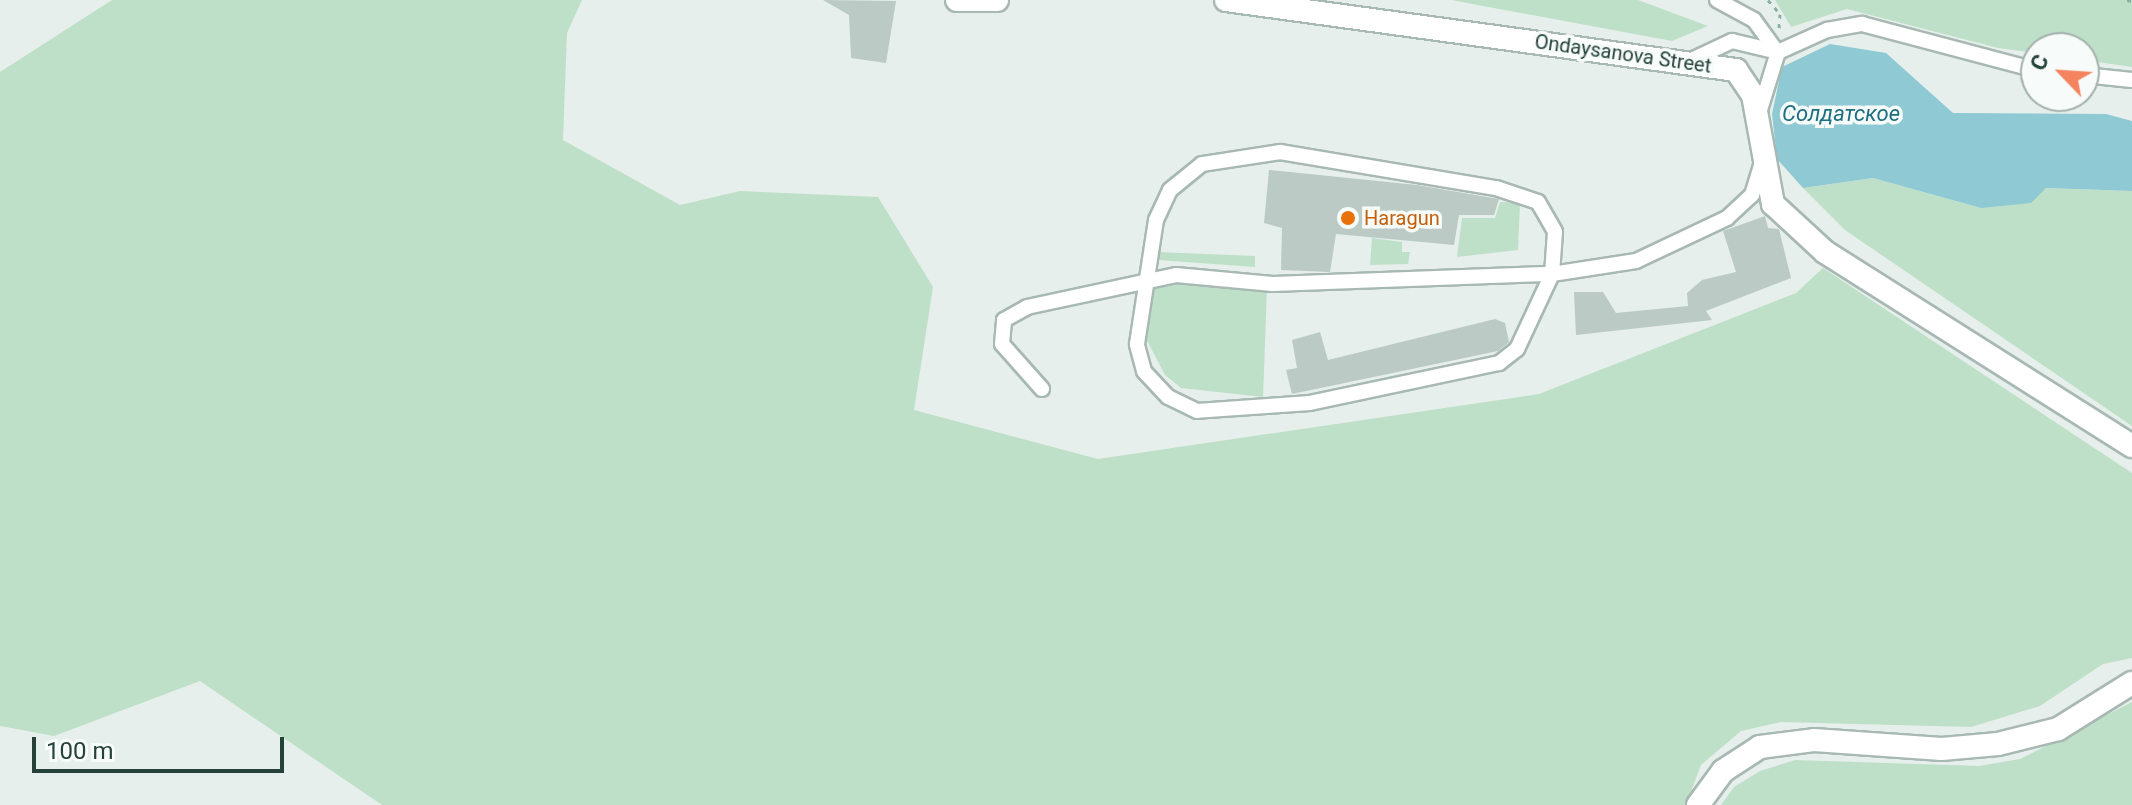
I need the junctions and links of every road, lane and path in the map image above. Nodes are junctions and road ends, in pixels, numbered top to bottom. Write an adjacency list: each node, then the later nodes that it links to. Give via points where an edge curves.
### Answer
1 (957, 0): 2 (street)
2 (997, 0)
3 (1226, 0): 6 (street, Ondaysanova Street)
4 (1717, 0): 5 (street, via 1754,20)
5 (1778, 52): 6 (street, via 1732,41); 7 (street, via 1827,30 1862,24); 10 (street, via 1765,80)
6 (1687, 62): 10 (street, Ondaysanova Street, via 1736,70 1753,95)
7 (2020, 66)
8 (2100, 77): 9 (street)
9 (2132, 80)
10 (1757, 131): 11 (street, Ondaysanova Street)
11 (1763, 158): 12 (street, via 1752,195 1698,235 1636,261); 15 (street, Ondaysanova Street, via 1773,204 1825,252)
12 (1552, 274): 13 (street, via 1273,284 1176,275); 13 (street, via 1555,232 1538,202 1496,188 1280,152 1202,164 1170,190); 13 (street, via 1517,349 1499,363 1245,411 1197,411 1168,397 1144,371 1137,344)
13 (1143, 279): 14 (street, via 1027,307 1004,320 1002,344)
14 (1042, 389)
15 (2132, 446)
16 (2132, 683): 17 (street, via 2058,729 1998,744 1942,749 1814,740 1760,747 1723,771)
17 (1698, 805)

